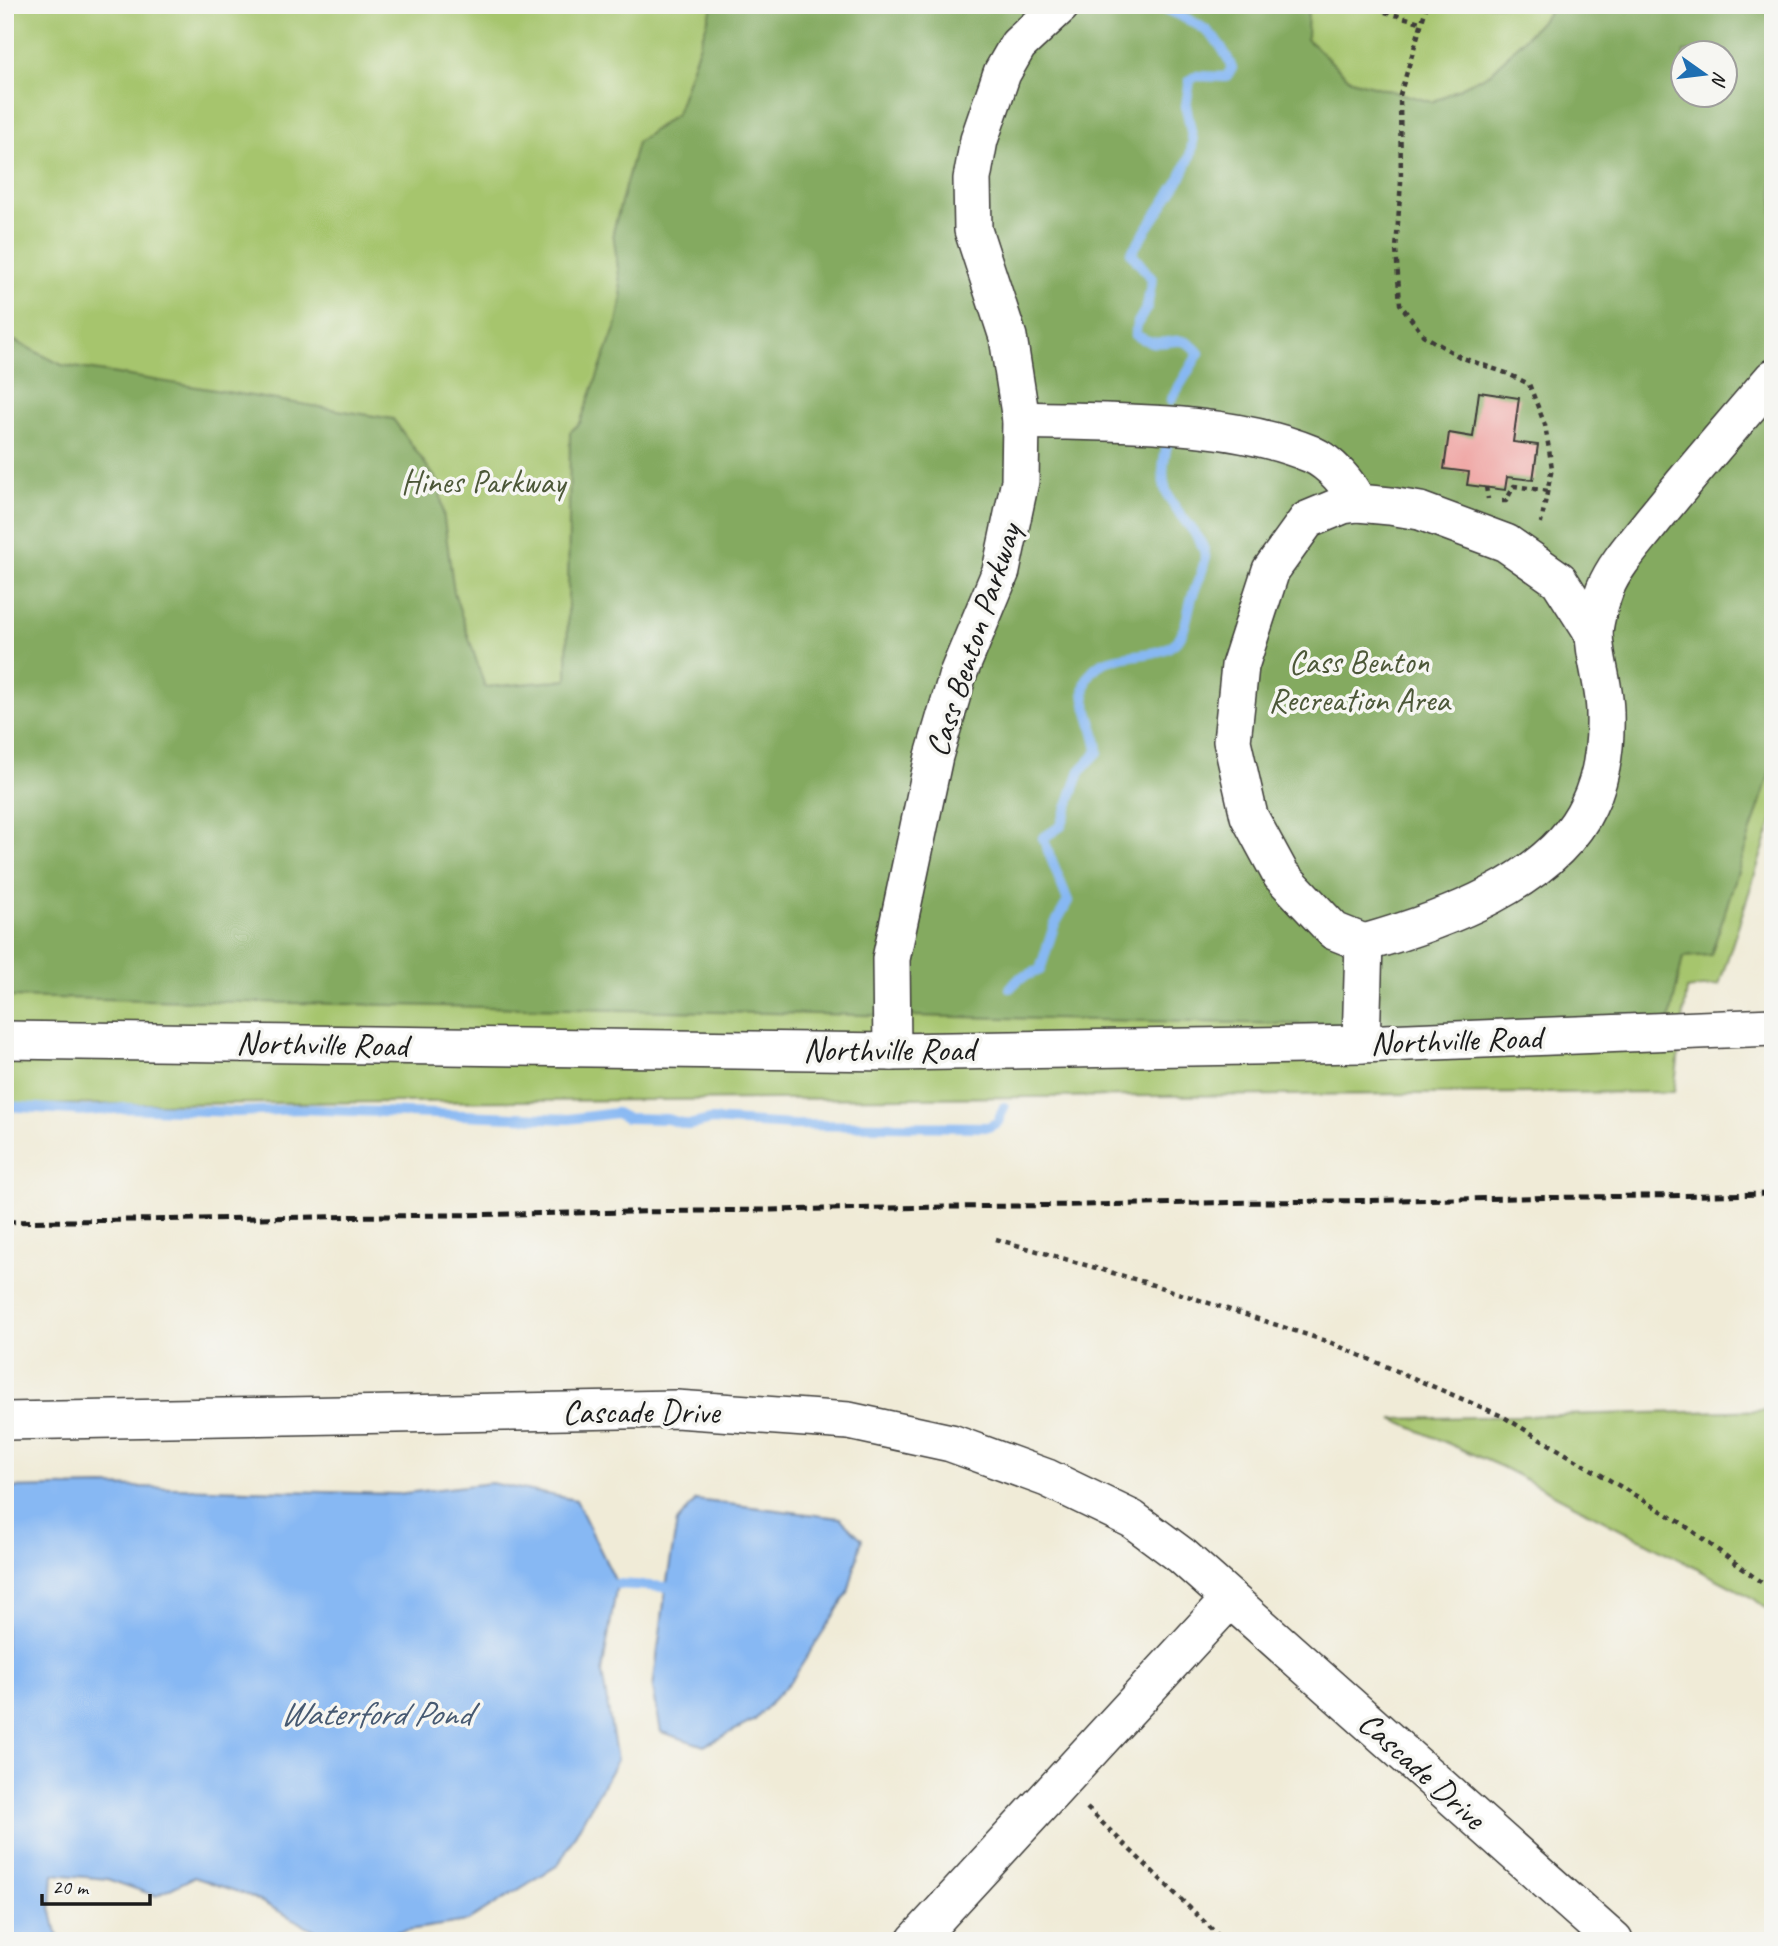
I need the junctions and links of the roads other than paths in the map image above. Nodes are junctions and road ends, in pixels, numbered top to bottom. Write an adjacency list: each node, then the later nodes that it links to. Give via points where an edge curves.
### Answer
1 (1061, 5): 3 (street, Cass Benton Parkway, via 1018,45 1002,73 979,140 972,179 973,230 1008,337)
2 (1773, 378): 5 (street, via 1606,585)
3 (1021, 420): 4 (street, via 1137,424 1264,439 1314,455 1349,485); 10 (street, Cass Benton Parkway, via 1020,481 1006,555 958,674 934,755 891,959)
4 (1358, 503): 5 (street, via 1420,511 1506,543 1559,580); 6 (street, via 1307,520 1271,570 1240,666 1232,741 1249,816 1281,875 1334,931)
5 (1594, 635): 6 (street, via 1606,712 1604,749 1588,808 1569,835 1540,863 1464,908)
6 (1364, 943): 9 (street)
7 (1773, 1027): 9 (street, Northville Road)
8 (5, 1040): 10 (street, Northville Road)
9 (1361, 1044): 10 (street, Northville Road)
10 (892, 1052)
11 (5, 1421): 12 (street, Cascade Drive, via 676,1409 849,1421 951,1443 1047,1478 1132,1519)
12 (1230, 1598): 13 (street); 14 (street, Cascade Drive)
13 (915, 1941)
14 (1614, 1941)

